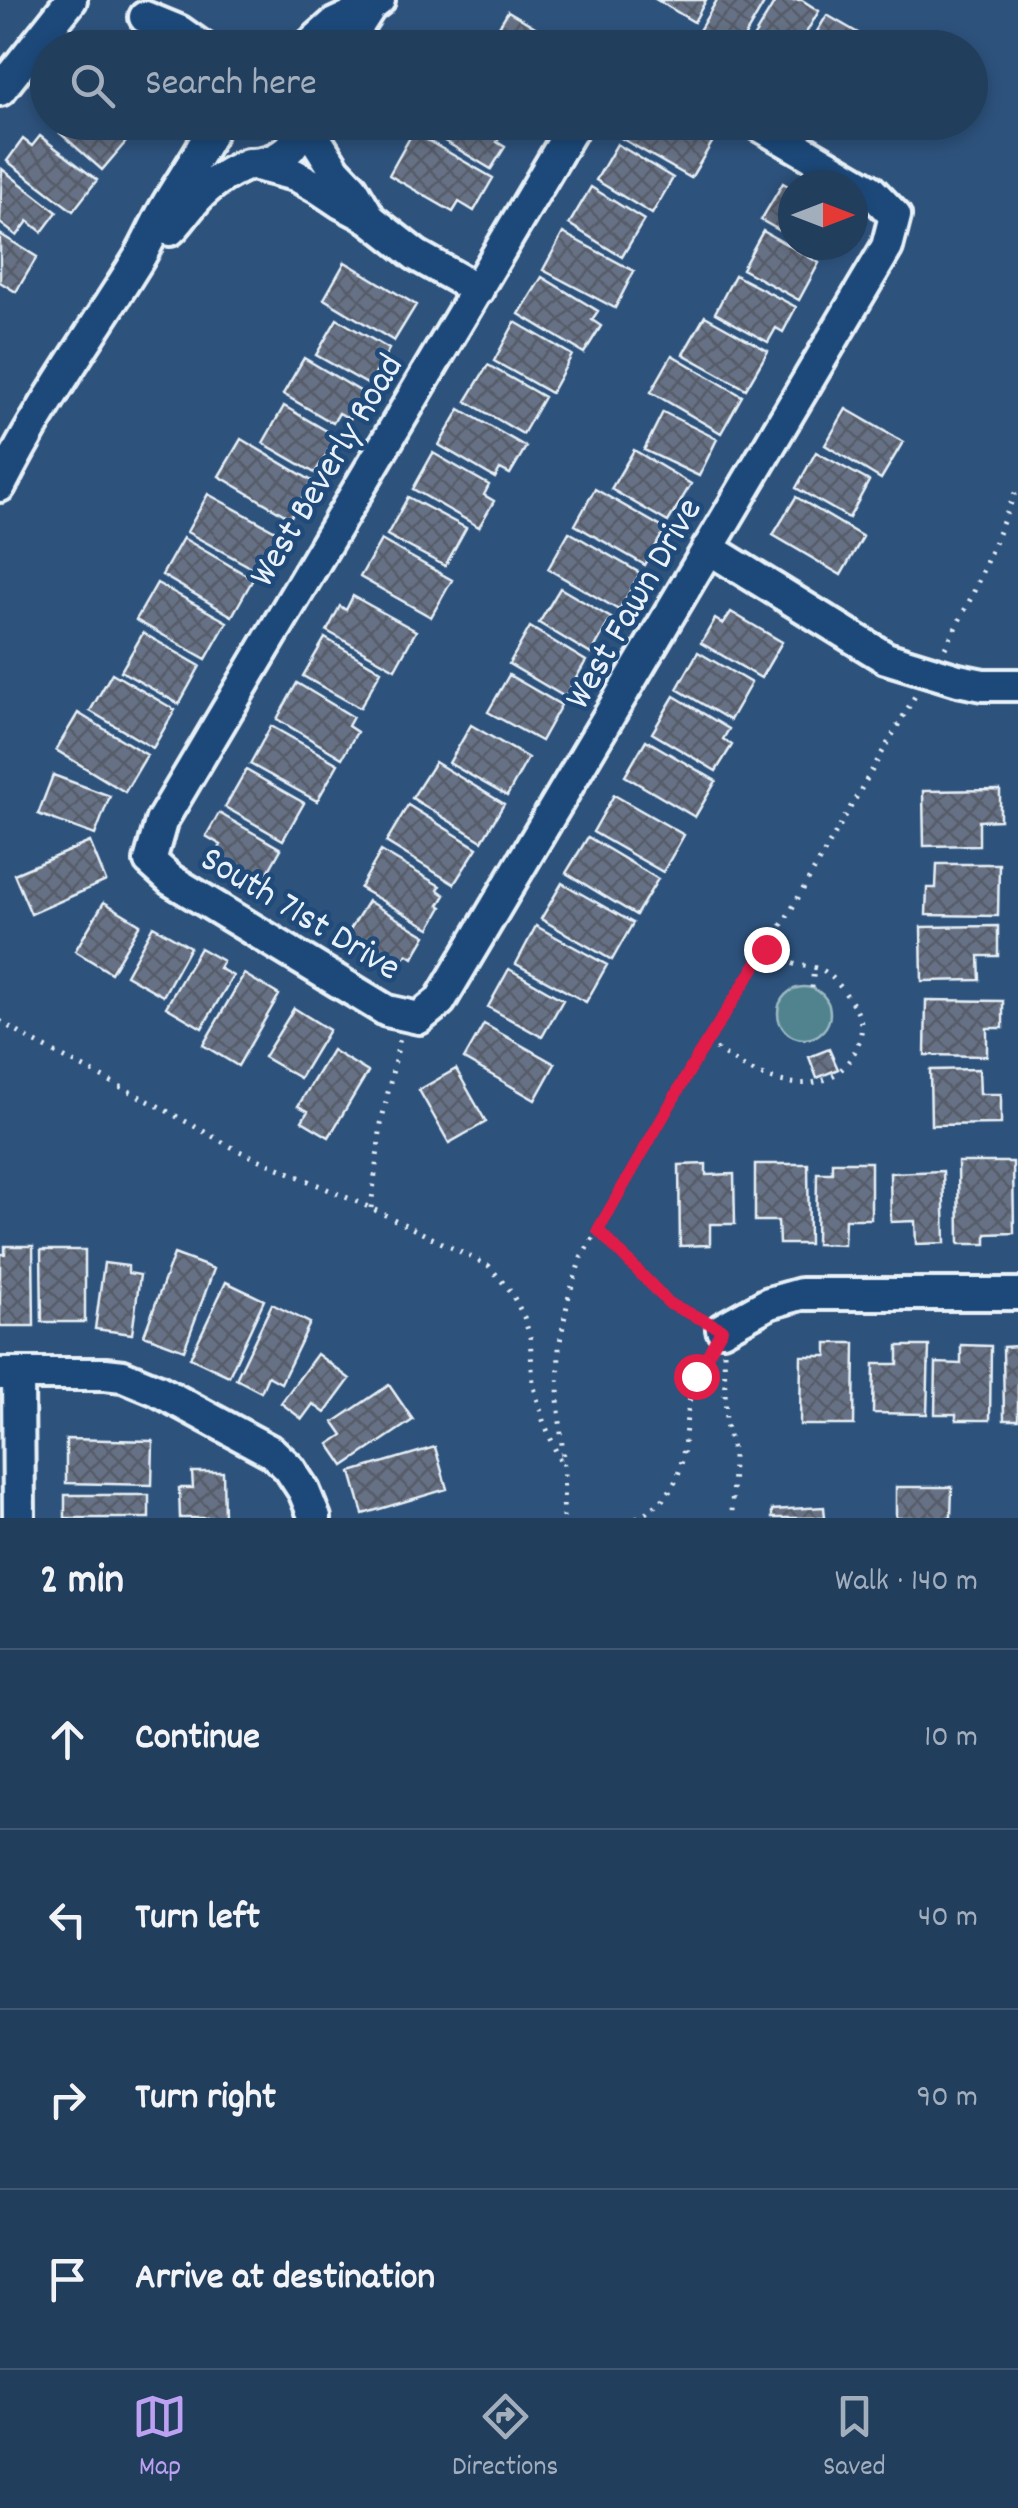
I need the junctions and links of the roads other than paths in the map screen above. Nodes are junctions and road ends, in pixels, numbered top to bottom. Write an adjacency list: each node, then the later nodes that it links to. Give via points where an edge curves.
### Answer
1 (71, 0): 4 (street)
2 (374, 3): 7 (street); 8 (street)
3 (138, 8): 5 (street); 6 (street)
4 (47, 30)
5 (153, 30)
6 (177, 30)
7 (327, 30)
8 (356, 30)
9 (30, 52): 10 (street)
10 (0, 90)
11 (204, 140): 19 (street)
12 (215, 140): 17 (street, via 225,154)
13 (296, 140): 17 (street, via 284,156)
14 (315, 140): 18 (street)
15 (566, 140): 20 (street, West Beverly Road)
16 (785, 140): 22 (street, West Fawn Drive, via 870,190 895,216 887,248)
17 (252, 165): 18 (street, via 295,175); 19 (street, via 227,172)
18 (369, 218): 20 (street)
19 (141, 255): 21 (street)
20 (478, 290): 24 (street, West Beverly Road, via 161,822)
21 (0, 486)
22 (708, 548): 23 (street, via 886,658 958,680); 25 (street, West Fawn Drive, via 440,1001)
23 (1018, 685)
24 (150, 861): 25 (street, South 71st Drive, via 388,1011)
25 (412, 1016)
26 (1018, 1294): 27 (street, via 801,1294)
27 (722, 1329)
28 (9, 1374): 29 (street); 30 (street, via 123,1376 157,1390 272,1452)
29 (19, 1518)
30 (316, 1518)

